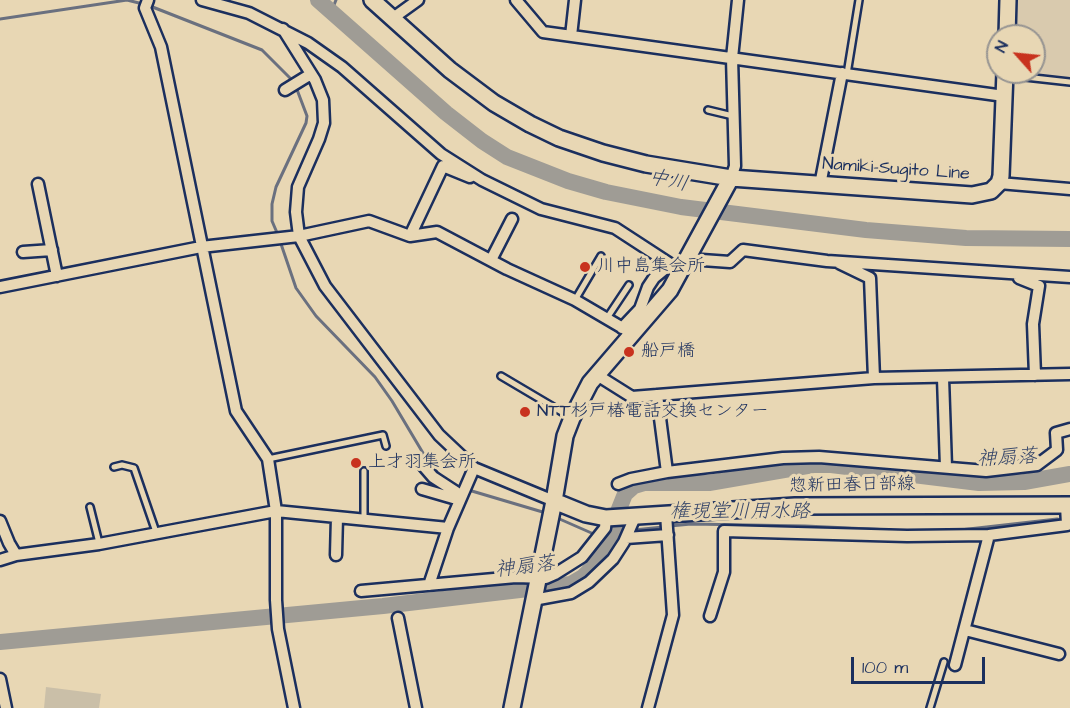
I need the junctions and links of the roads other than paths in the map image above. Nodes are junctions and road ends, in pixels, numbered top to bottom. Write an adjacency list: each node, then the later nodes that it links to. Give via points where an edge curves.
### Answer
1 (148, 0): 35 (street, via 145,8 161,47)
2 (202, 0): 12 (street, via 249,13)
3 (372, 0): 10 (main road)
4 (418, 0): 10 (street)
5 (516, 0): 13 (street, via 543,32)
6 (575, 0): 13 (street)
7 (738, 0): 14 (street)
8 (859, 0): 16 (lane)
9 (1008, 0): 11 (main road)
10 (400, 10): 24 (main road, via 450,70 494,103 559,138 635,162)
11 (1007, 24)
12 (283, 29): 15 (street); 25 (street, via 342,67 441,154)
13 (571, 36): 14 (street)
14 (732, 58): 16 (street); 23 (street)
15 (311, 74): 20 (street); 33 (street, via 323,100 324,123 298,187)
16 (845, 74): 21 (street); 28 (street)
17 (1046, 79): 18 (lane)
18 (1070, 82)
19 (1005, 84): 21 (main road)
20 (285, 90)
21 (1004, 96): 26 (main road)
22 (708, 110): 23 (lane)
23 (734, 116): 24 (street, via 735,166)
24 (731, 178): 28 (main road, Namiki-Sugito Line); 41 (main road)
25 (482, 180): 34 (street, via 443,166); 41 (street, via 541,209 615,228)
26 (999, 183): 28 (main road, Namiki-Sugito Line, via 991,191 972,195); 29 (street)
27 (39, 184): 31 (street)
28 (820, 185)
29 (1070, 189)
30 (29, 203): 31 (street)
31 (43, 205): 36 (street)
32 (512, 219): 39 (street)
33 (298, 236): 34 (street, via 369,221); 35 (street); 64 (street, via 325,286 439,435)
34 (410, 236): 39 (street, via 438,232)
35 (201, 247): 43 (street); 60 (street, via 236,411)
36 (52, 250): 37 (street); 43 (street)
37 (23, 252)
38 (601, 256): 47 (lane)
39 (491, 260): 47 (street)
40 (833, 261): 41 (street, via 743,250 730,262); 42 (street); 54 (street, via 870,278)
41 (683, 263): 49 (main road, via 661,302)
42 (1009, 274): 44 (street); 52 (street, via 1039,286 1033,324)
43 (57, 276): 46 (street)
44 (1070, 278)
45 (629, 285): 48 (lane)
46 (0, 287)
47 (575, 300): 48 (street)
48 (607, 319): 49 (street)
49 (628, 331): 51 (main road)
50 (1070, 374): 52 (street)
51 (597, 375): 56 (street, via 632,397); 57 (main road)
52 (1035, 375): 55 (street)
53 (501, 376): 57 (lane)
54 (874, 378): 55 (street); 56 (street)
55 (943, 378): 63 (street)
56 (657, 395): 66 (street)
57 (572, 418): 70 (main road, via 565,436)
58 (1070, 429): 63 (street, via 1056,432 1057,450 1037,465 986,471)
59 (386, 446): 60 (lane, via 383,435)
60 (268, 459): 73 (street)
61 (420, 462): 69 (street)
62 (114, 467): 81 (lane, via 134,468)
63 (946, 467): 66 (street, via 819,457)
64 (474, 468): 69 (street); 70 (street)
65 (364, 471): 78 (lane)
66 (667, 472): 67 (street)
67 (618, 484)
68 (422, 489): 69 (street)
69 (461, 497): 80 (street)
70 (554, 501): 77 (main road); 89 (main road)
71 (1068, 505): 74 (main road, 惣新田春日部線, via 795,506); 83 (street, via 1067,525)
72 (90, 507): 85 (lane)
73 (276, 511): 75 (street); 81 (street); 101 (street, via 278,629)
74 (666, 514): 76 (main road, 惣新田春日部線); 82 (street)
75 (337, 517): 78 (street); 87 (street)
76 (635, 517): 77 (main road, 惣新田春日部線); 84 (street)
77 (606, 518): 89 (street, via 605,528 574,563)
78 (364, 519): 80 (street)
79 (0, 521): 86 (street)
80 (448, 528): 90 (street)
81 (156, 532): 85 (street)
82 (668, 535): 84 (street); 104 (street, via 673,615)
83 (989, 535): 93 (street, via 724,531 724,572); 95 (street)
84 (626, 538): 92 (street, via 613,559 580,589)
85 (99, 543): 86 (street)
86 (16, 555): 88 (street)
87 (336, 555)
88 (0, 560)
89 (538, 578): 90 (street); 92 (main road)
90 (429, 585): 91 (street)
91 (361, 591)
92 (533, 600): 103 (main road)
93 (710, 616)
94 (398, 618): 102 (street)
95 (965, 630): 96 (street); 98 (street)
96 (1059, 654)
97 (944, 662): 105 (lane)
98 (955, 665)
99 (0, 680): 100 (street)
100 (6, 708)
101 (294, 708)
102 (416, 708)
103 (512, 708)
104 (648, 708)
105 (930, 708)

